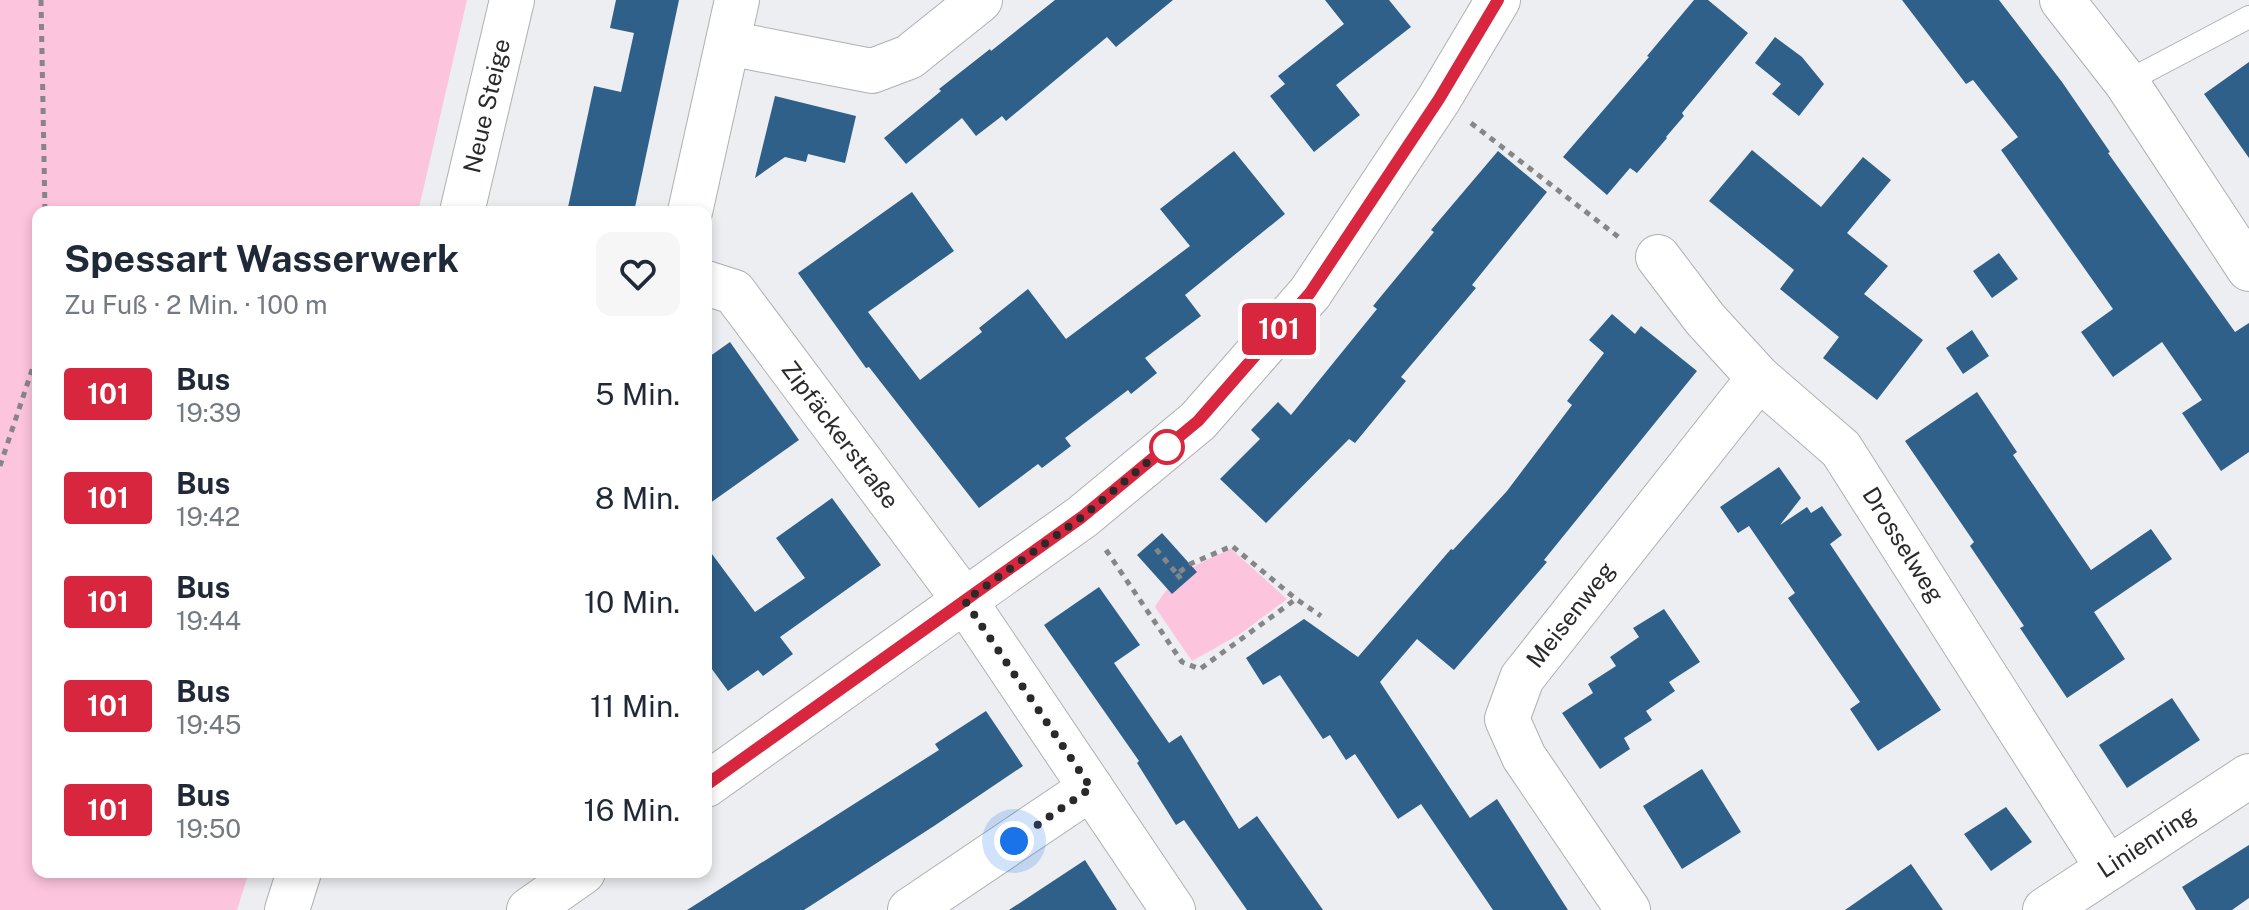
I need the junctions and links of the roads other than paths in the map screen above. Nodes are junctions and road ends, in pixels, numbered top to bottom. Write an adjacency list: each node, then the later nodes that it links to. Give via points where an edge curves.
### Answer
1 (512, 0): 9 (street, Neue Steige)
2 (737, 0): 7 (street)
3 (980, 0): 7 (street, via 909,57 872,71)
4 (1498, 0): 15 (street, via 1310,293 1198,421 1082,517)
5 (2062, 0): 8 (street)
6 (2249, 17): 8 (lane)
7 (728, 43): 10 (street)
8 (2126, 82): 12 (street)
9 (463, 206)
10 (691, 206)
11 (1658, 257): 14 (street, Drosselweg)
12 (2249, 269)
13 (712, 285): 15 (street, Zipfäckerstraße, via 734,292)
14 (1759, 378): 19 (street, Drosselweg, via 1841,449); 26 (street, Meisenweg, via 1522,678 1507,719 1524,757)
15 (965, 601): 17 (street); 18 (street)
16 (2249, 776): 19 (street, Linienring)
17 (712, 781)
18 (1091, 788): 24 (street); 25 (street)
19 (2107, 867): 27 (street, Linienring)
20 (297, 878): 22 (street)
21 (574, 878): 23 (street)
22 (287, 910)
23 (529, 910)
24 (910, 910)
25 (1173, 910)
26 (1628, 910)
27 (2045, 910)

